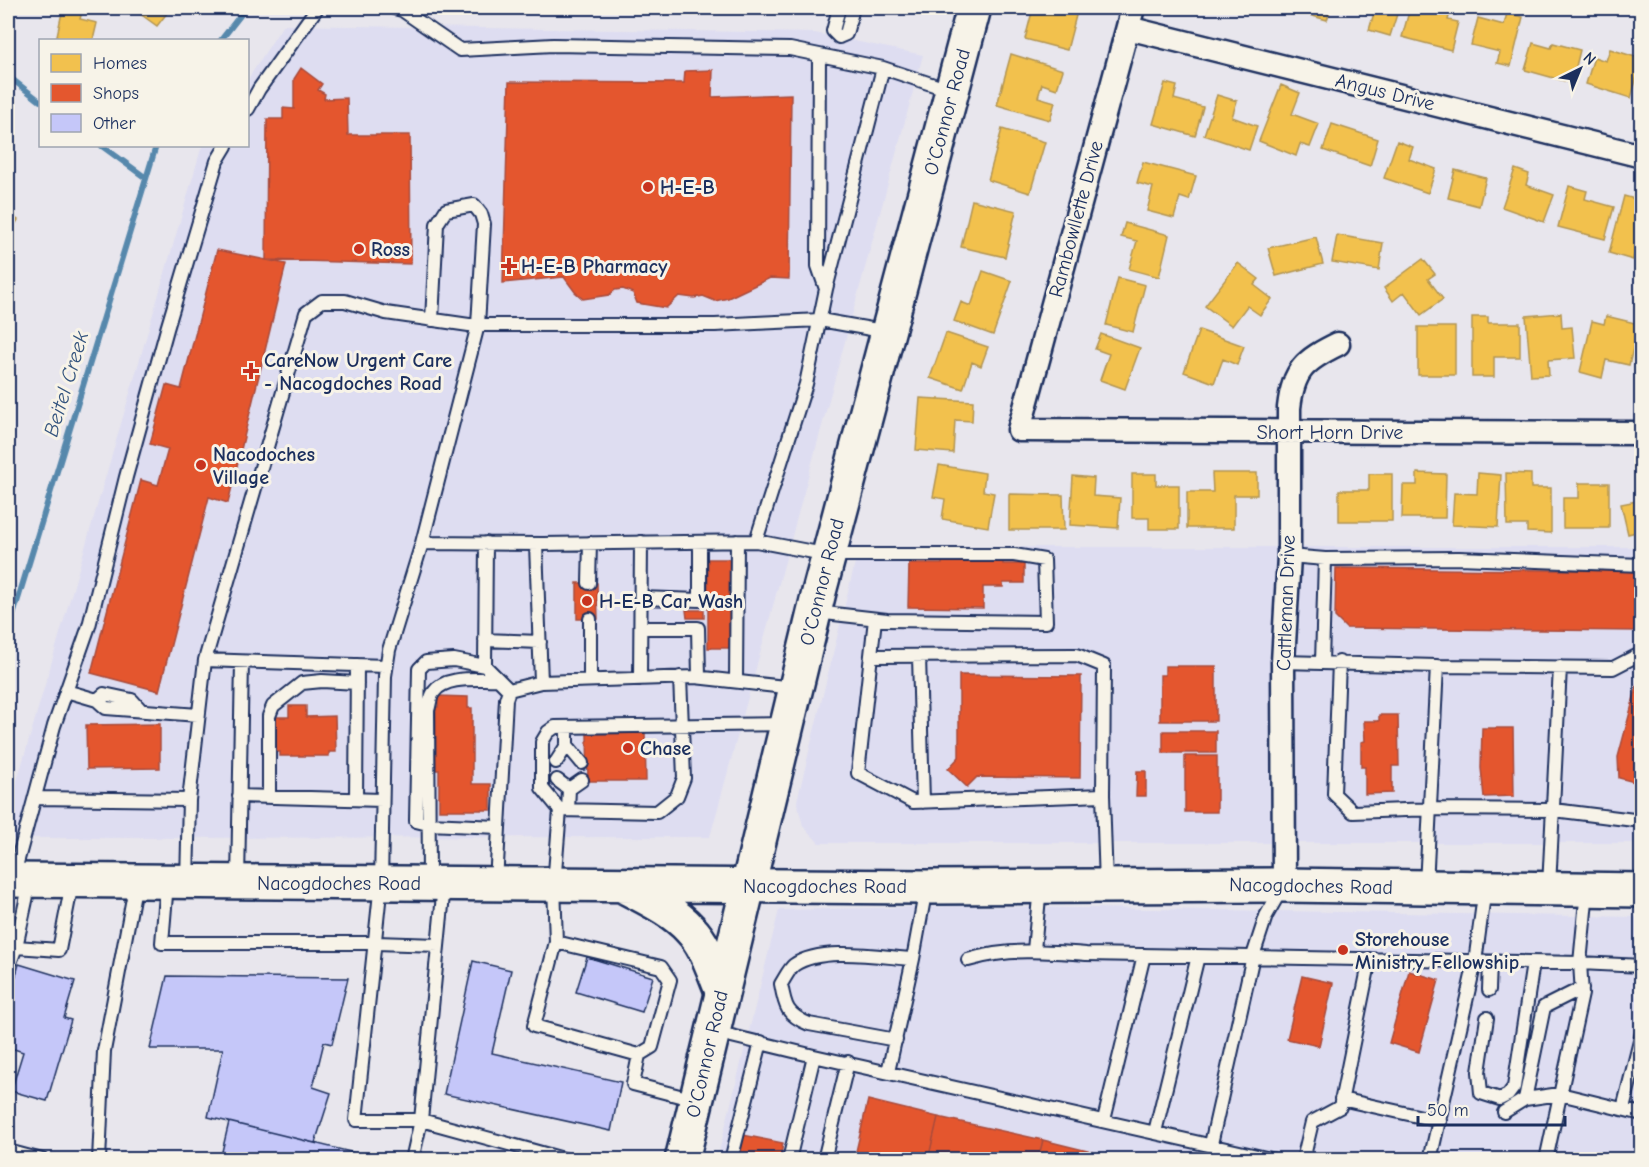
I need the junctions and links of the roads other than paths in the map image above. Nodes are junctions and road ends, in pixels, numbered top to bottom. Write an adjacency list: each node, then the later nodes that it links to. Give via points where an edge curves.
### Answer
1 (317, 8): 12 (lane)
2 (394, 8): 8 (lane, via 460,50 564,46 790,49)
3 (839, 8): 7 (lane, via 833,31)
4 (853, 8): 7 (lane, via 846,33)
5 (974, 8): 11 (main road, O'Connor Road)
6 (1130, 18): 14 (street, Angus Drive); 21 (street, Rambowllette Drive)
7 (839, 37): 9 (lane)
8 (819, 55): 9 (lane); 15 (lane, via 818,266)
9 (838, 59): 10 (lane)
10 (883, 68): 11 (lane); 15 (lane)
11 (953, 92): 19 (main road, O'Connor Road)
12 (249, 107)
13 (225, 147): 67 (lane, via 217,161 167,329 88,626)
14 (1641, 156)
15 (826, 289): 17 (lane)
16 (432, 320): 18 (lane); 18 (lane, via 437,224 446,210 474,205 484,224); 47 (lane, via 345,301 322,301 306,312)
17 (820, 320): 18 (lane, via 715,325); 19 (lane); 25 (lane, via 806,384)
18 (478, 325): 28 (lane)
19 (888, 332): 32 (main road, O'Connor Road)
20 (1338, 344): 22 (street, Cattleman Drive, via 1303,365 1291,387)
21 (1019, 430): 22 (street, Short Horn Drive)
22 (1289, 432): 23 (street, Short Horn Drive); 33 (street, Cattleman Drive)
23 (1641, 434)
24 (736, 541): 25 (lane); 27 (lane); 62 (lane)
25 (756, 541): 32 (lane)
26 (641, 542): 27 (lane); 30 (lane); 37 (lane)
27 (700, 542): 37 (lane, via 704,599)
28 (422, 543): 29 (lane); 53 (lane)
29 (486, 543): 31 (lane); 42 (lane)
30 (590, 543): 31 (lane); 36 (lane)
31 (536, 544): 43 (lane)
32 (829, 555): 38 (main road, O'Connor Road); 40 (lane, via 1014,555 1044,560 1046,622)
33 (1289, 556): 34 (lane); 49 (street, Cattleman Drive)
34 (1325, 559): 35 (lane, via 1459,558); 50 (lane)
35 (1641, 565)
36 (589, 583)
37 (641, 598): 41 (lane)
38 (814, 612): 40 (lane); 65 (main road, O'Connor Road)
39 (590, 619): 61 (lane)
40 (876, 619): 45 (lane)
41 (641, 628): 58 (lane, via 703,628); 59 (lane)
42 (485, 640): 43 (lane); 54 (lane)
43 (540, 642): 63 (lane)
44 (1641, 653): 56 (lane, via 1613,668)
45 (871, 656): 46 (lane); 83 (lane, via 858,773 913,802)
46 (919, 656): 76 (lane, via 1077,655 1104,666); 83 (lane)
47 (205, 660): 48 (lane); 68 (lane)
48 (242, 662): 52 (lane); 77 (lane)
49 (1283, 662): 50 (lane); 99 (street, Cattleman Drive)
50 (1322, 662): 51 (lane)
51 (1340, 662): 55 (lane); 84 (lane, via 1334,794 1353,812)
52 (357, 665): 53 (lane); 64 (lane)
53 (386, 666): 82 (lane)
54 (485, 666): 60 (lane); 88 (lane, via 454,660 426,662 419,669 416,821)
55 (1437, 666): 56 (lane); 84 (lane)
56 (1560, 667): 86 (lane)
57 (680, 677): 58 (lane); 59 (lane); 70 (lane)
58 (699, 677): 62 (lane)
59 (640, 678): 61 (lane)
60 (497, 679): 66 (lane); 88 (lane, via 454,681 433,692 428,710)
61 (590, 680): 63 (lane)
62 (736, 681): 65 (lane)
63 (541, 682): 66 (lane)
64 (357, 683): 78 (lane, via 302,683 273,706 269,716); 80 (lane)
65 (795, 688): 69 (main road, O'Connor Road)
66 (509, 690): 89 (lane)
67 (66, 691): 68 (lane, via 97,700 106,708); 79 (lane)
68 (198, 715): 81 (lane)
69 (786, 724): 70 (lane); 100 (main road, O'Connor Road)
70 (682, 725): 71 (lane); 85 (lane, via 684,778 677,796 657,812)
71 (567, 727): 72 (lane); 85 (lane, via 555,727 542,742 542,788)
72 (567, 745): 73 (lane); 74 (lane)
73 (562, 762)
74 (582, 763)
75 (582, 780): 85 (lane, via 565,783)
76 (1102, 795): 83 (lane); 102 (lane)
77 (239, 796): 78 (lane); 93 (lane)
78 (269, 797): 80 (lane)
79 (35, 798): 81 (lane); 90 (lane)
80 (356, 799): 82 (lane)
81 (189, 800): 92 (lane)
82 (382, 800): 94 (lane)
83 (923, 802)
84 (1431, 809): 86 (lane); 104 (lane)
85 (564, 810): 97 (lane)
86 (1554, 810): 87 (lane); 106 (lane)
87 (1641, 821)
88 (428, 824): 89 (lane); 95 (lane)
89 (499, 827): 96 (lane)
90 (17, 880): 91 (main road, Nacogdoches Road); 112 (lane)
91 (73, 881): 92 (main road, Nacogdoches Road); 112 (lane, via 58,950)
92 (163, 881): 93 (main road, Nacogdoches Road); 110 (lane, via 162,943); 152 (lane, via 104,1051)
93 (238, 882): 94 (main road, Nacogdoches Road)
94 (381, 883): 95 (main road, Nacogdoches Road); 110 (lane)
95 (437, 883): 96 (main road, Nacogdoches Road); 111 (lane)
96 (496, 884): 97 (main road, Nacogdoches Road)
97 (554, 885): 98 (main road, Nacogdoches Road); 109 (lane)
98 (622, 885): 100 (main road, Nacogdoches Road); 128 (main road, via 691,929)
99 (1284, 885): 102 (main road, Nacogdoches Road); 104 (main road, Nacogdoches Road); 116 (lane, via 1266,916)
100 (747, 886): 103 (main road, Nacogdoches Road); 128 (main road, O'Connor Road)
101 (1040, 886): 102 (main road, Nacogdoches Road); 103 (main road, Nacogdoches Road); 113 (lane)
102 (1106, 886)
103 (926, 887): 117 (lane)
104 (1426, 887): 105 (main road, Nacogdoches Road)
105 (1485, 887): 106 (main road, Nacogdoches Road); 120 (lane)
106 (1549, 888): 107 (main road, Nacogdoches Road)
107 (1587, 889): 108 (main road, Nacogdoches Road); 123 (lane)
108 (1641, 890)
109 (556, 942): 134 (lane, via 534,1026); 134 (lane, via 661,967 670,980 652,1047)
110 (376, 943): 111 (lane); 145 (lane, via 356,1120)
111 (438, 945): 145 (lane)
112 (16, 947): 125 (lane)
113 (1034, 951): 114 (lane); 119 (lane)
114 (1144, 955): 115 (lane); 146 (lane)
115 (1198, 956): 116 (lane); 148 (lane)
116 (1253, 956): 118 (lane); 149 (lane)
117 (913, 959): 132 (lane); 132 (lane, via 815,957 793,966 781,984 789,1013 798,1019)
118 (1370, 959): 120 (lane); 141 (lane)
119 (968, 960)
120 (1475, 962): 121 (lane); 147 (lane)
121 (1490, 962): 122 (lane); 127 (lane)
122 (1533, 963): 123 (lane); 129 (lane, via 1514,1087 1500,1099 1481,1093 1479,1072)
123 (1580, 963): 124 (lane); 126 (lane)
124 (1641, 966)
125 (8, 968)
126 (1582, 988): 138 (lane); 139 (lane, via 1544,1007)
127 (1489, 990)
128 (722, 991): 130 (main road, O'Connor Road)
129 (1486, 1018)
130 (712, 1031): 133 (lane); 140 (main road, O'Connor Road)
131 (1641, 1033): 142 (lane)
132 (896, 1040): 137 (lane)
133 (761, 1042): 135 (lane); 156 (lane)
134 (639, 1055): 140 (lane, via 633,1084)
135 (814, 1056): 136 (lane); 157 (lane)
136 (848, 1062): 137 (lane); 158 (lane)
137 (888, 1072): 146 (lane)
138 (1560, 1094): 139 (lane); 142 (lane); 162 (lane)
139 (1525, 1099): 143 (lane)
140 (696, 1100): 155 (main road, O'Connor Road)
141 (1341, 1100): 147 (lane); 160 (lane, via 1340,1107 1312,1122)
142 (1623, 1109): 144 (lane)
143 (1504, 1112)
144 (1641, 1114)
145 (421, 1120): 153 (lane); 154 (lane)
146 (1104, 1120): 148 (lane)
147 (1440, 1122): 161 (lane)
148 (1155, 1132): 149 (lane)
149 (1211, 1144): 159 (lane)
150 (8, 1151): 151 (lane)
151 (42, 1160)
152 (99, 1160)
153 (412, 1160)
154 (567, 1160)
155 (682, 1160)
156 (731, 1160)
157 (789, 1160)
158 (824, 1160)
159 (1275, 1160)
160 (1303, 1160)
161 (1430, 1160)
162 (1546, 1160)

